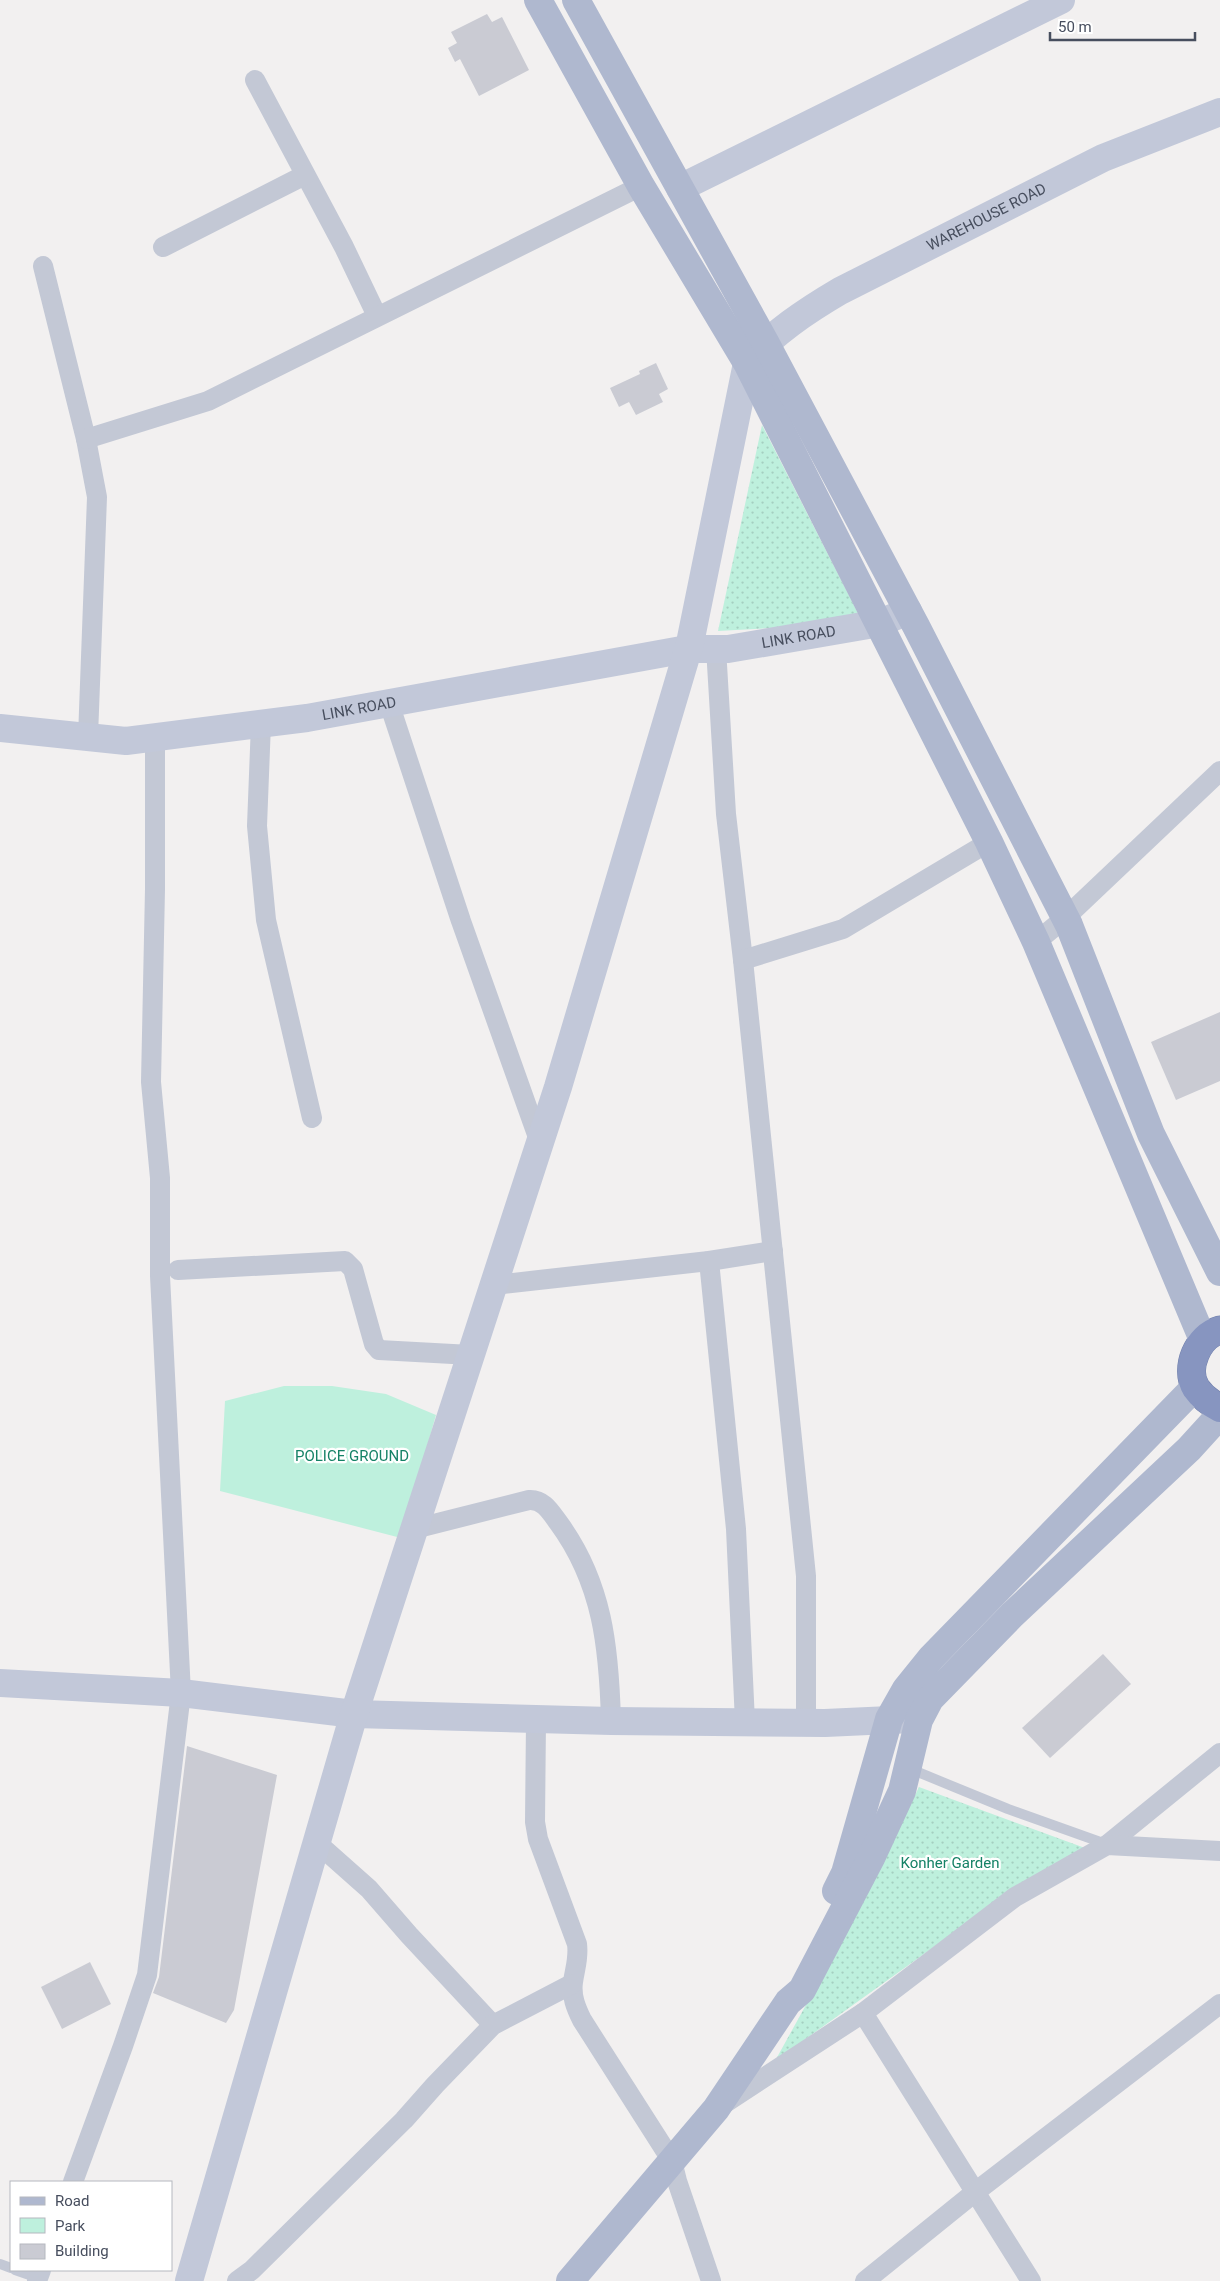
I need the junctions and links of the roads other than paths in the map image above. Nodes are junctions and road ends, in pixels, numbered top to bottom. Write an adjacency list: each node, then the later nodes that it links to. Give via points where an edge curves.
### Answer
1 (538, 0): 7 (main road)
2 (576, 0): 8 (main road)
3 (1061, 0): 8 (street)
4 (256, 80): 6 (street)
5 (1220, 112): 12 (street, WAREHOUSE ROAD, via 1103,158 857,282 818,304)
6 (305, 174): 9 (street); 11 (street)
7 (641, 186): 11 (street); 13 (main road)
8 (680, 188): 12 (main road)
9 (163, 247)
10 (43, 266): 14 (street)
11 (377, 316): 14 (street, via 208,402)
12 (765, 342): 13 (street, WAREHOUSE ROAD); 15 (main road)
13 (747, 363): 16 (main road); 18 (street)
14 (86, 439): 22 (street, via 97,497)
15 (905, 605): 16 (street, LINK ROAD); 26 (main road)
16 (876, 616): 17 (street, LINK ROAD, via 728,649); 25 (main road)
17 (716, 648): 18 (street, LINK ROAD); 28 (street, via 726,814)
18 (687, 649): 19 (street, LINK ROAD); 30 (street)
19 (389, 703): 20 (street, LINK ROAD); 30 (street, via 461,922)
20 (261, 723): 23 (street, LINK ROAD); 29 (street, via 257,826 266,920)
21 (0, 728): 22 (street, LINK ROAD)
22 (88, 737): 23 (street, LINK ROAD, via 126,741)
23 (155, 738): 43 (street, via 151,1082 160,1178 160,1276)
24 (1220, 771): 26 (street)
25 (989, 842): 27 (main road); 28 (street, via 843,929)
26 (1065, 918): 27 (street); 34 (main road, via 1151,1134)
27 (1036, 942): 36 (main road)
28 (743, 960): 31 (street)
29 (312, 1118)
30 (540, 1143): 35 (street)
31 (773, 1251): 32 (street); 50 (street, via 806,1576)
32 (709, 1261): 35 (street); 49 (street, via 736,1529)
33 (178, 1270): 37 (street, via 345,1261 353,1269 374,1344 379,1350)
34 (1220, 1272)
35 (494, 1285): 37 (street)
36 (1212, 1335): 38 (highway, via 1195,1354 1192,1371)
37 (471, 1355): 41 (street)
38 (1195, 1387): 39 (highway, via 1207,1402); 45 (main road, via 931,1658 906,1689)
39 (1220, 1408)
40 (1220, 1415): 46 (main road, via 1189,1449 977,1650 930,1699)
41 (414, 1529): 44 (street); 48 (street, via 529,1500 546,1506 572,1543 601,1612 609,1663)
42 (0, 1683): 43 (street)
43 (181, 1692): 44 (street); 63 (street, via 147,1975)
44 (354, 1714): 47 (street); 53 (street)
45 (889, 1719): 46 (street); 50 (street); 57 (main road, via 846,1873 789,1990)
46 (919, 1720): 52 (main road)
47 (536, 1721): 48 (street); 56 (street, via 535,1822 538,1839 577,1944 579,1955)
48 (611, 1722): 49 (street)
49 (744, 1722): 50 (street)
50 (806, 1723)
51 (1220, 1753): 54 (street)
52 (908, 1768): 54 (lane, via 1008,1809); 57 (main road, via 902,1791 871,1858 802,1990)
53 (316, 1842): 60 (street, via 369,1889); 67 (street)
54 (1107, 1844): 55 (street); 59 (street, via 1015,1897)
55 (1220, 1852)
56 (572, 1984): 60 (street); 62 (street, via 582,2020)
57 (788, 2002): 61 (main road)
58 (1220, 2004): 64 (street)
59 (863, 2012): 61 (street); 64 (street)
60 (493, 2025): 68 (street, via 404,2120)
61 (716, 2109): 62 (main road)
62 (672, 2161): 69 (main road); 70 (street)
63 (73, 2181)
64 (974, 2193): 71 (street); 72 (street)
65 (19, 2271): 66 (lane)
66 (41, 2277)
67 (188, 2281)
68 (237, 2281)
69 (570, 2281)
70 (711, 2281)
71 (865, 2281)
72 (1031, 2281)

